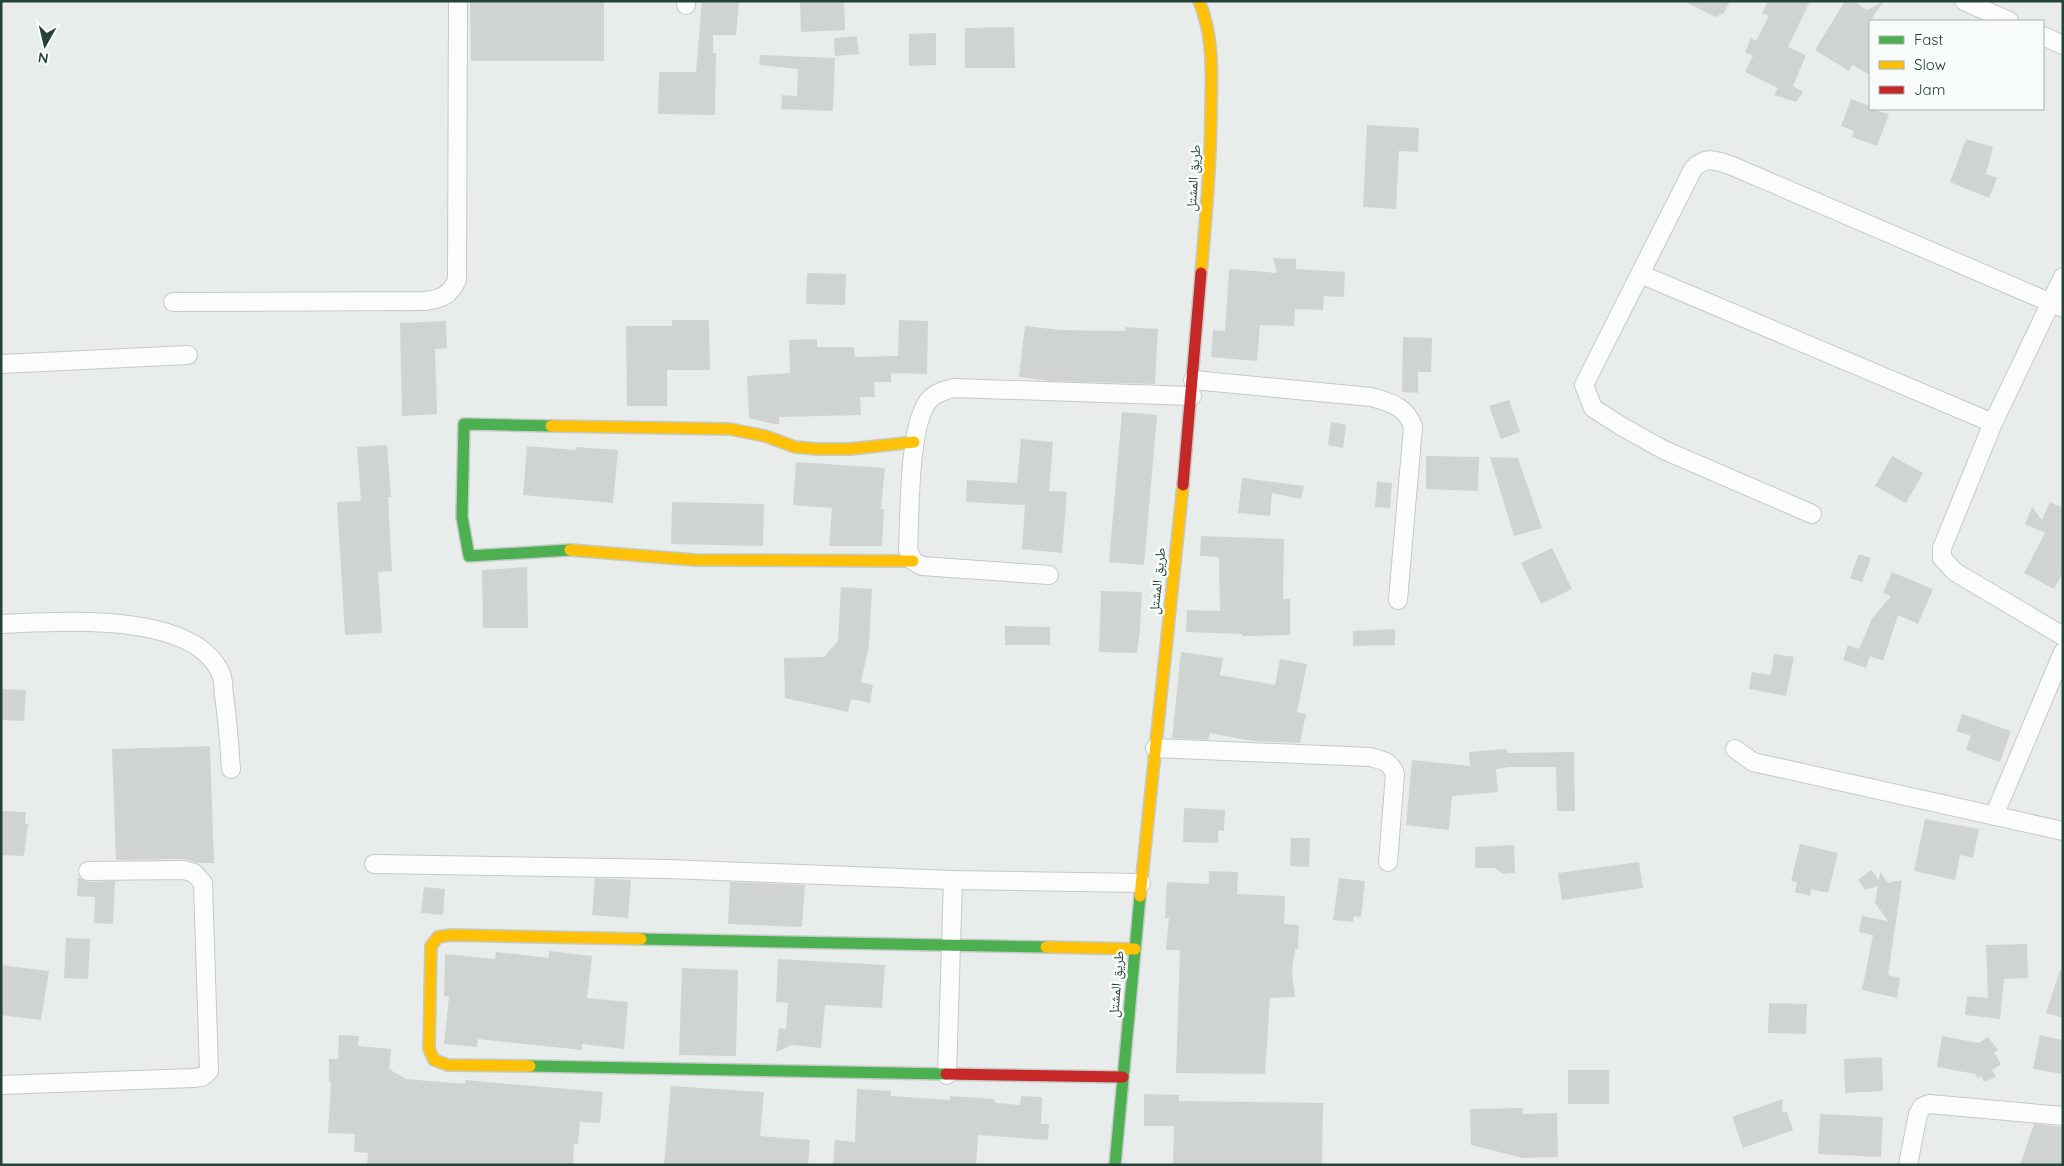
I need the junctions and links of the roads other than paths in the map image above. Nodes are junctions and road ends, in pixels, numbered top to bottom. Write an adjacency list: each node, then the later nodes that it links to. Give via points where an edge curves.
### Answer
1 (458, 1): 9 (street, via 457,280 452,290 446,296 425,301)
2 (1199, 1): 13 (street, طريق المشتل, via 1206,17 1212,62 1212,114)
3 (1964, 1): 4 (street)
4 (2008, 20)
5 (2044, 36): 6 (street)
6 (2063, 44)
7 (1640, 274): 10 (street, via 1693,168 1702,160 1711,159 1825,204); 14 (street); 16 (street, via 1584,385 1593,408 1664,450)
8 (2063, 276): 10 (street)
9 (173, 302)
10 (2056, 305): 14 (street)
11 (188, 355): 12 (street)
12 (1, 364)
13 (1192, 388): 15 (street, via 954,388 930,398 921,412); 19 (street, via 1372,397 1399,406 1409,416 1413,427); 23 (street, طريق المشتل)
14 (1993, 424): 21 (street, via 1942,548 1942,558 1955,572)
15 (914, 442): 17 (street, via 908,549); 17 (street, via 818,449 795,447 765,436 730,429 464,424 462,517 469,556 569,550 695,560)
16 (1812, 514)
17 (913, 561): 18 (street, via 922,566)
18 (1049, 575)
19 (1398, 600)
20 (1, 624): 25 (street, via 88,621 138,626 173,634 193,644 208,654 221,674)
21 (2063, 636)
22 (2063, 652): 26 (street)
23 (1155, 748): 28 (street, via 1370,757 1385,761 1395,774); 32 (street, طريق المشتل)
24 (1735, 749): 26 (street, via 1753,762)
25 (231, 769)
26 (1994, 816): 27 (street)
27 (2063, 831)
28 (1388, 862)
29 (374, 864): 31 (street, via 668,869)
30 (88, 871): 37 (street, via 184,870 200,877 203,883 209,1070 202,1077 193,1078)
31 (953, 880): 32 (street); 33 (street)
32 (1141, 883): 34 (street, طريق المشتل)
33 (951, 947): 34 (street); 35 (street); 35 (street, via 451,935 438,937 431,946 429,1049 434,1060 448,1065)
34 (1135, 949): 36 (street, طريق المشتل)
35 (946, 1075): 36 (street)
36 (1123, 1077): 39 (street, طريق المشتل)
37 (1, 1084)
38 (2063, 1116): 40 (street, via 1929,1104 1918,1114)
39 (1115, 1165)
40 (1908, 1165)

